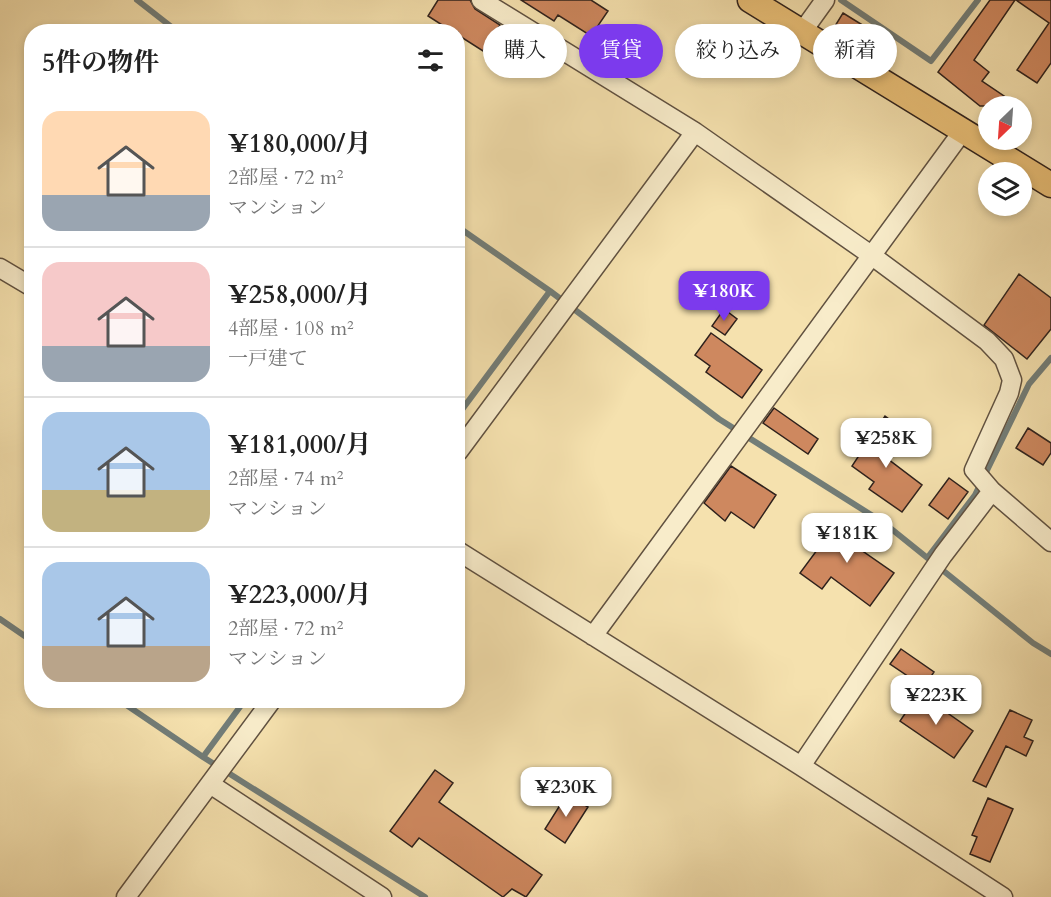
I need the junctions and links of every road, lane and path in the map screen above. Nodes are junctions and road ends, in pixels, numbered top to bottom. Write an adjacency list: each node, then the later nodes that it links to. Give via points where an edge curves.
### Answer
1 (482, 0): 5 (street)
2 (750, 0): 4 (main road)
3 (825, 0): 4 (street)
4 (802, 32): 6 (main road)
5 (695, 132): 8 (street); 11 (street)
6 (962, 132): 7 (main road); 8 (street)
7 (1051, 185)
8 (871, 255): 12 (street, via 987,341 1004,359 1012,380 1009,393 975,463); 15 (street)
9 (0, 268): 10 (street)
10 (24, 282)
11 (465, 443)
12 (985, 484): 13 (street); 17 (street, via 943,555)
13 (1051, 542)
14 (465, 555): 15 (street)
15 (593, 636): 17 (street)
16 (266, 708): 18 (street)
17 (801, 766): 21 (street)
18 (218, 773): 19 (street); 20 (street)
19 (126, 897)
20 (382, 897)
21 (1003, 897)

